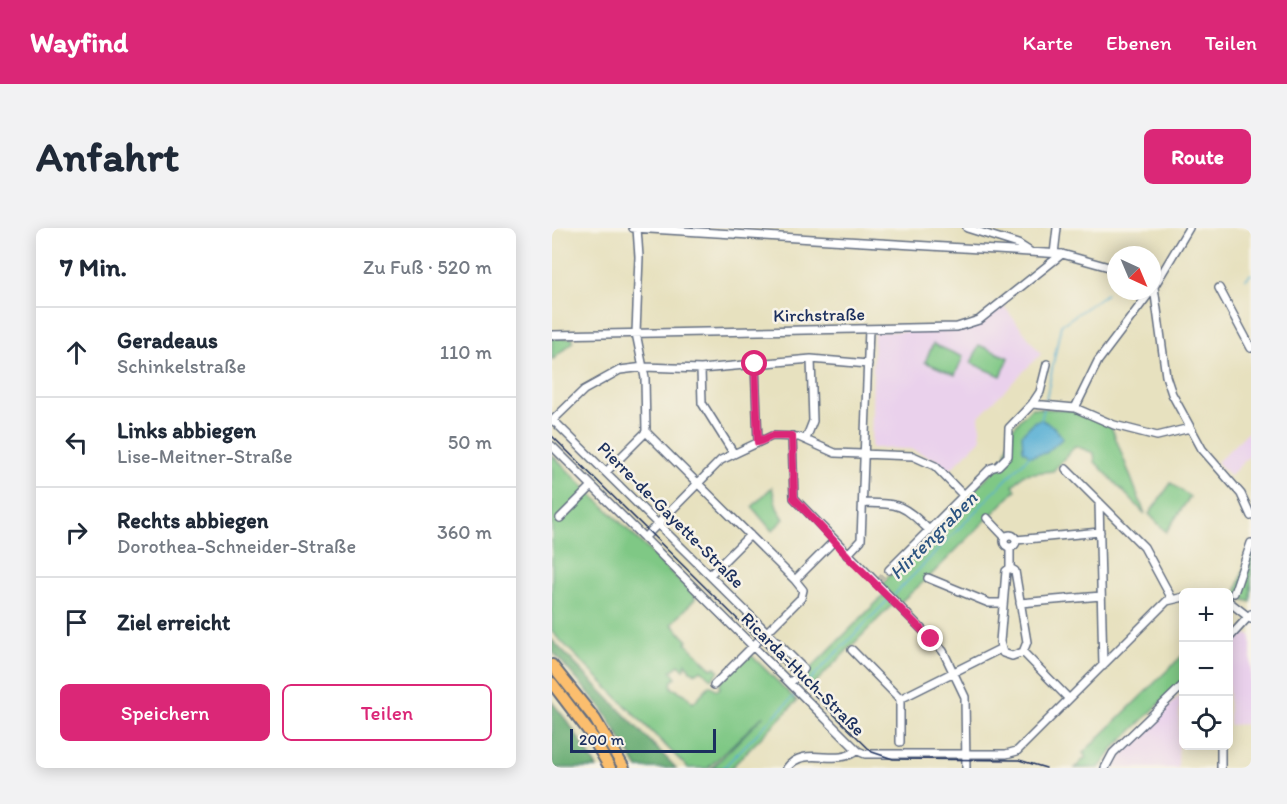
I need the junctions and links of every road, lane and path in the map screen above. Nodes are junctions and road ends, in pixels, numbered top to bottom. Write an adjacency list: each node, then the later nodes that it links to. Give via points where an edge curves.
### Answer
1 (635, 228): 5 (street); 15 (street, via 639,257)
2 (967, 228): 6 (street, via 1018,244)
3 (1057, 228): 7 (street)
4 (1189, 228): 10 (street)
5 (689, 230): 6 (street)
6 (1031, 253): 7 (street)
7 (1053, 254): 8 (street)
8 (1062, 254): 9 (street); 14 (street, Kirchstraße, via 1003,302 966,325)
9 (1107, 266)
10 (1161, 273)
11 (1219, 288): 17 (street)
12 (1143, 300): 25 (street, via 1098,361)
13 (1154, 300): 27 (street, via 1168,384)
14 (869, 329): 15 (street, Kirchstraße); 20 (street)
15 (636, 333): 16 (street, Kirchstraße); 22 (street)
16 (552, 335)
17 (1251, 348)
18 (812, 359): 19 (street); 20 (street); 30 (street, via 813,421)
19 (755, 364): 23 (street); 31 (street)
20 (868, 364): 34 (street)
21 (1047, 364): 24 (street)
22 (644, 367): 23 (street); 26 (street, via 620,370 598,380); 28 (street)
23 (701, 369): 33 (street, via 702,403)
24 (1035, 404): 25 (street); 40 (street, via 1009,428 1008,456)
25 (1075, 408): 27 (street, via 1114,425 1156,436)
26 (553, 421): 36 (street, Pierre-de-Gayette-Straße)
27 (1190, 428): 39 (street, via 1209,459)
28 (646, 432): 36 (street); 37 (street)
29 (792, 436): 30 (street); 31 (street, via 772,436); 54 (street, via 794,498)
30 (806, 439): 34 (street, via 830,452)
31 (758, 442): 33 (street)
32 (552, 446): 38 (street, Ricarda-Huch-Straße)
33 (734, 453): 37 (street, via 721,460)
34 (865, 454): 40 (street, via 913,456 935,466); 43 (street)
35 (1066, 469): 42 (street)
36 (606, 472): 47 (street, Pierre-de-Gayette-Straße)
37 (698, 484): 47 (street); 50 (street)
38 (592, 486): 45 (street); 52 (street, Ricarda-Huch-Straße)
39 (1241, 494): 41 (street); 44 (street)
40 (963, 495): 48 (street)
41 (1251, 497)
42 (1099, 502): 49 (street); 66 (street, via 1144,547)
43 (864, 503): 48 (street, via 896,504); 57 (street, via 861,540)
44 (1251, 516)
45 (560, 518)
46 (987, 518): 51 (street)
47 (658, 524): 52 (street); 60 (street, Pierre-de-Gayette-Straße)
48 (929, 530): 59 (street)
49 (1100, 532): 53 (street); 64 (street)
50 (750, 535): 60 (street); 62 (street)
51 (1005, 537): 53 (street, via 1011,535); 56 (street, via 1004,543)
52 (644, 538): 73 (street, Ricarda-Huch-Straße)
53 (1016, 540): 56 (street)
54 (834, 541): 57 (street); 62 (street)
55 (1251, 543): 63 (street)
56 (1010, 547): 58 (street)
57 (847, 555): 79 (street, via 940,648)
58 (1010, 568): 67 (street, via 1006,571); 68 (street, via 1015,571)
59 (889, 570)
60 (711, 575): 71 (street, Pierre-de-Gayette-Straße)
61 (928, 578): 67 (street, via 989,603)
62 (795, 580): 71 (street, via 803,594)
63 (1234, 593)
64 (1101, 596): 68 (street); 78 (street)
65 (1179, 597): 66 (street)
66 (1172, 598): 78 (street, Ricarda-Huch-Straße)
67 (1002, 603): 74 (street)
68 (1020, 603): 76 (street, via 1027,642)
69 (1233, 605): 70 (street)
70 (1250, 617): 72 (street)
71 (767, 632): 73 (street); 82 (street, Pierre-de-Gayette-Straße, via 804,669)
72 (1233, 634)
73 (753, 646): 81 (street); 82 (street, Ricarda-Huch-Straße)
74 (1000, 649): 76 (street, via 1008,656); 79 (street)
75 (852, 650): 84 (street)
76 (1023, 652): 85 (street)
77 (552, 665): 92 (highway, via 595,719)
78 (1103, 666): 85 (street, Ricarda-Huch-Straße)
79 (953, 672): 84 (street); 89 (street, via 965,697)
80 (552, 683): 91 (highway, via 590,733)
81 (714, 685)
82 (795, 687): 87 (street, Ricarda-Huch-Straße)
83 (1179, 689): 96 (street, via 1113,753)
84 (900, 699): 86 (street)
85 (1069, 699): 89 (street, Ricarda-Huch-Straße, via 1017,751)
86 (900, 742)
87 (857, 750): 89 (street, Ricarda-Huch-Straße, via 868,754); 90 (street, via 847,757)
88 (1221, 750): 97 (street)
89 (966, 754): 95 (street)
90 (831, 757): 93 (street, via 799,758); 94 (street)
91 (610, 768)
92 (624, 768)
93 (787, 768)
94 (832, 768)
95 (966, 768)
96 (1105, 768)
97 (1221, 768)

